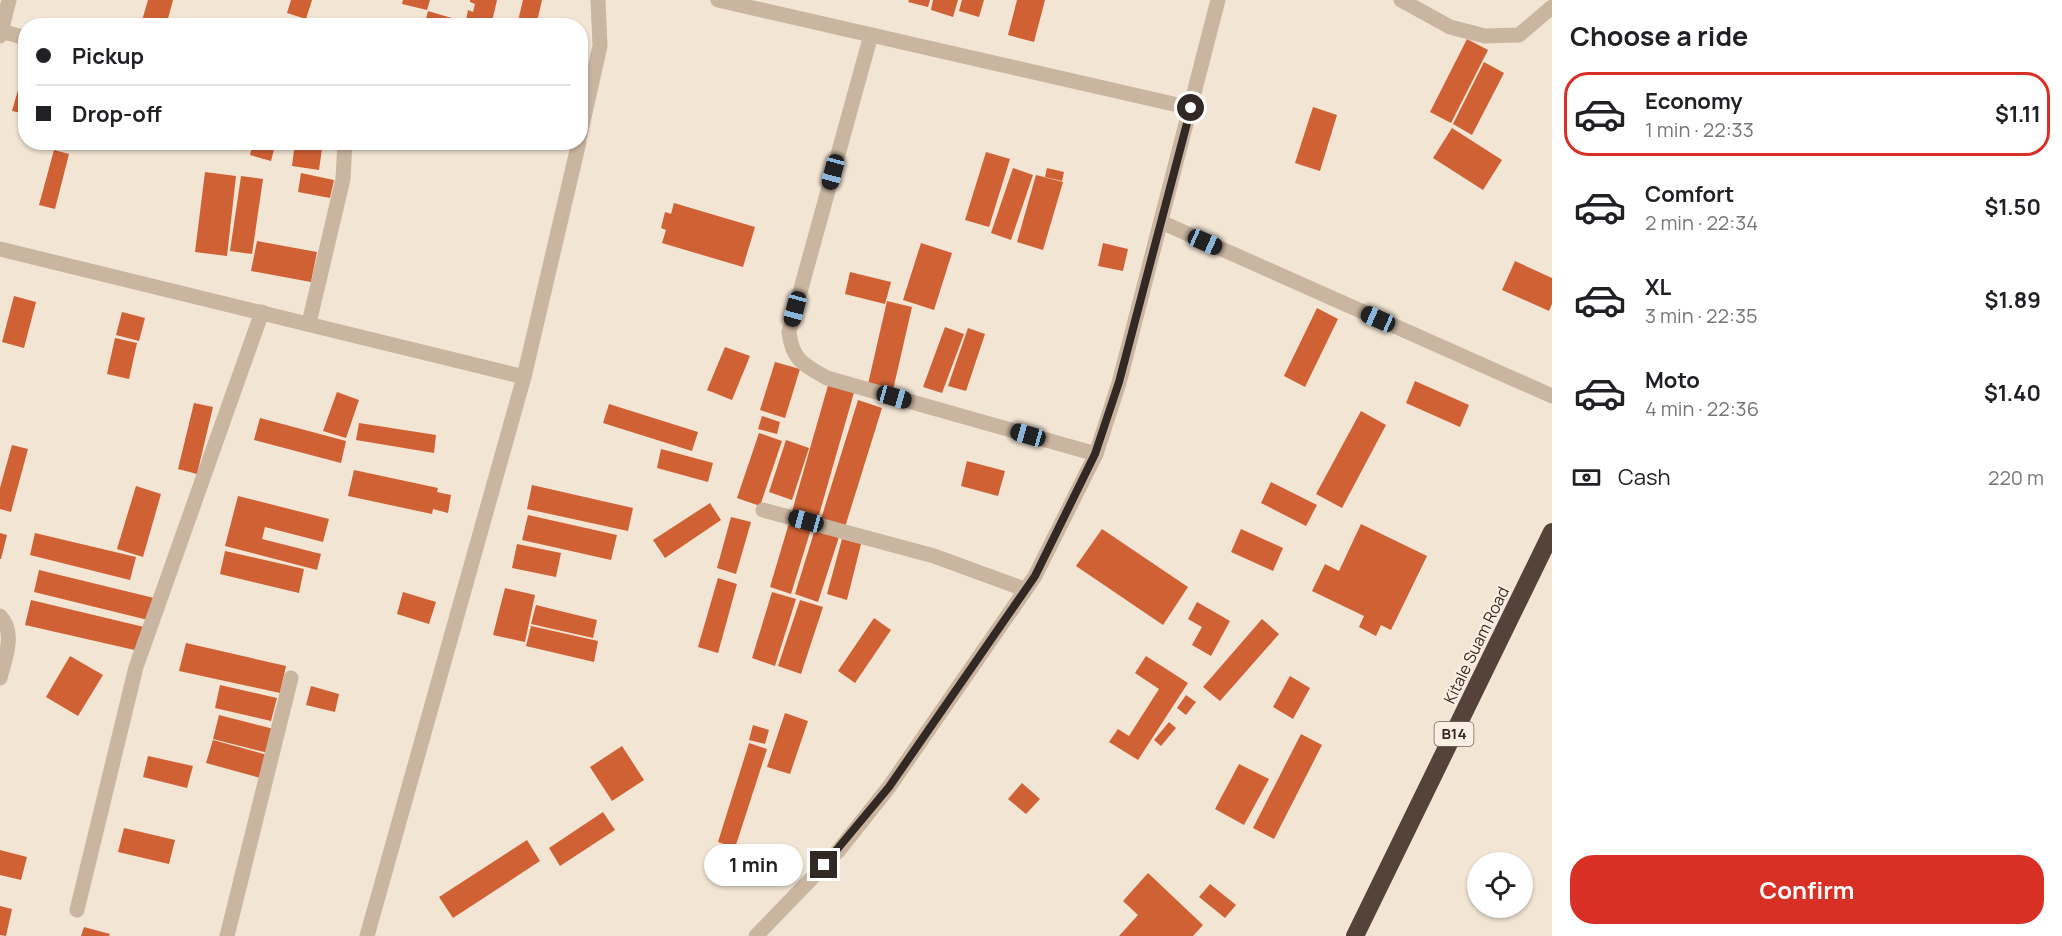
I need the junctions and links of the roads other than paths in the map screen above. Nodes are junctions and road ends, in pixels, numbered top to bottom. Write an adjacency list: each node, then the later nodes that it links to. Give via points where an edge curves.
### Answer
1 (9, 0): 7 (street)
2 (598, 0): 10 (street, via 600,46)
3 (718, 0): 8 (street)
4 (1218, 0): 11 (street)
5 (1401, 0): 6 (street, via 1450,27 1485,36 1519,35)
6 (1552, 7)
7 (0, 33): 9 (street)
8 (871, 35): 11 (street); 20 (street, via 789,332 791,349 804,365 827,378)
9 (18, 36)
10 (588, 99)
11 (1191, 108): 14 (street)
12 (345, 150): 17 (street, via 343,179)
13 (577, 150): 18 (street)
14 (1161, 222): 19 (street); 20 (street, via 1119,382)
15 (0, 249): 16 (street)
16 (262, 312): 17 (street); 27 (street, via 136,667)
17 (309, 323): 18 (street)
18 (524, 377): 29 (street)
19 (1552, 396)
20 (1095, 454): 23 (street, via 1054,541)
21 (763, 510): 23 (street, via 934,556)
22 (1552, 532): 31 (highway, Kitale Suam Road / B14)
23 (1024, 589): 30 (street, via 889,787 839,850)
24 (0, 616): 25 (street, via 9,634)
25 (0, 678)
26 (291, 678): 28 (street)
27 (77, 910)
28 (227, 936)
29 (367, 936)
30 (756, 936)
31 (1355, 936)

